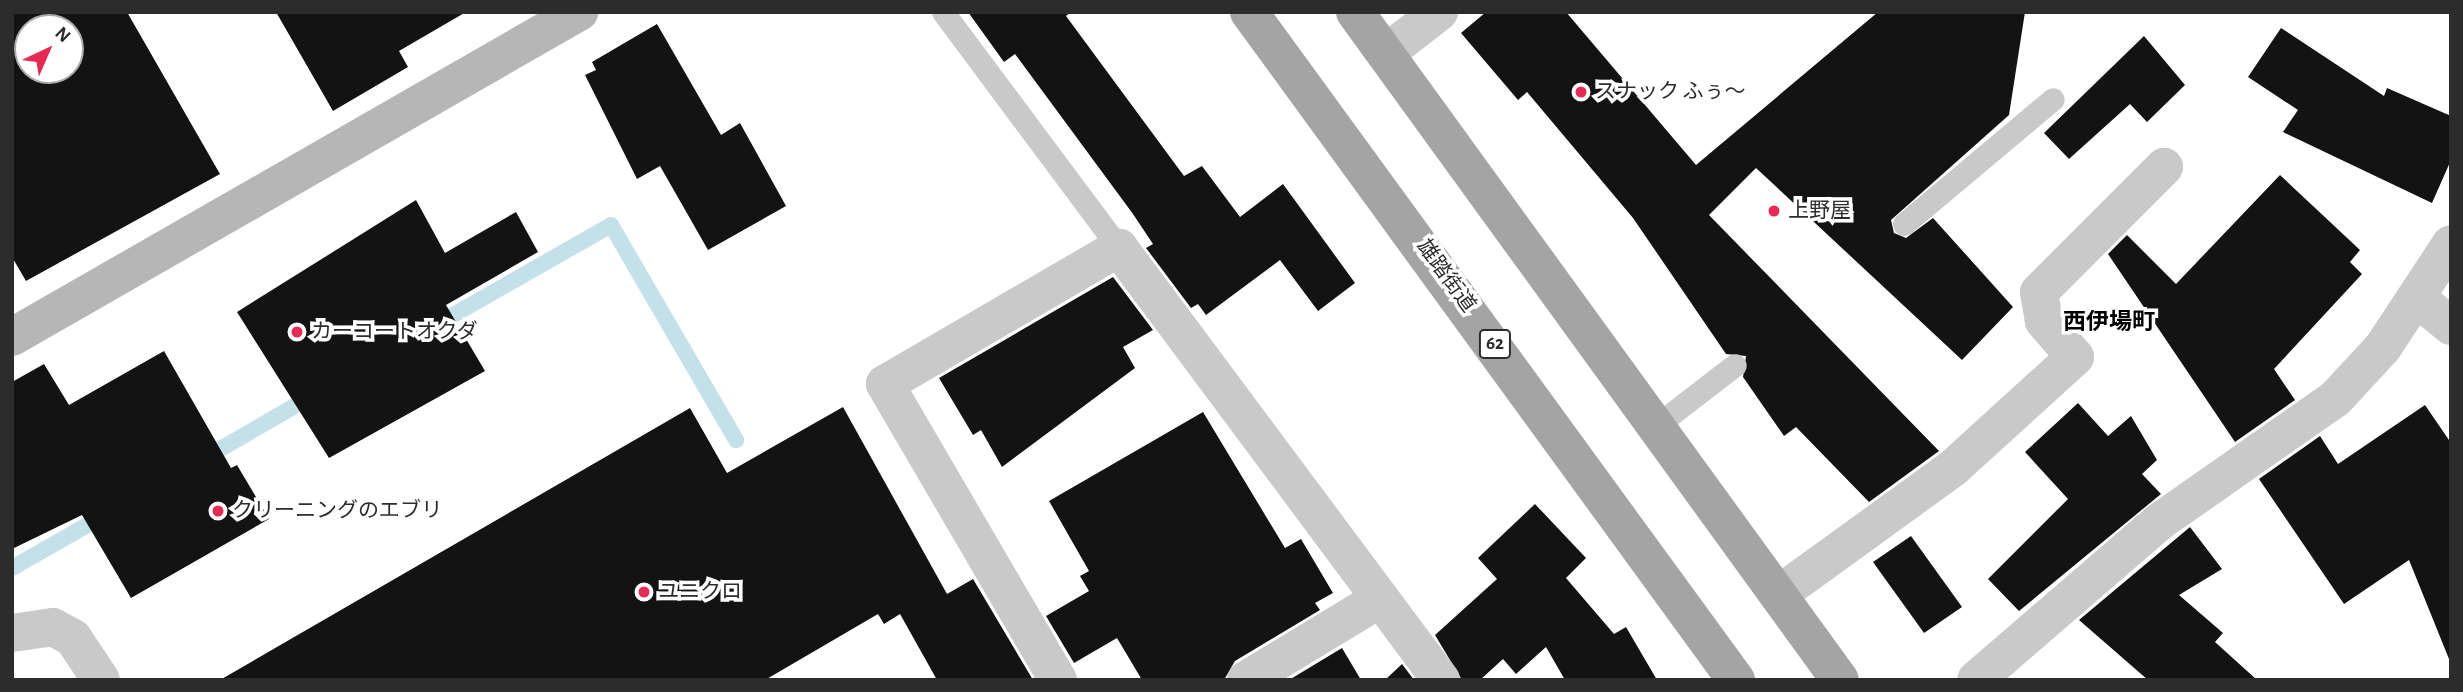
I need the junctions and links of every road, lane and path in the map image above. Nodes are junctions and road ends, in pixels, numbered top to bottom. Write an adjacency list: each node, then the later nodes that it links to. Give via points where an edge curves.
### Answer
1 (579, 12): 14 (street)
2 (943, 12): 11 (lane)
3 (1249, 12): 24 (main road, 雄踏街道 / 62)
4 (1355, 12): 6 (main road)
5 (1439, 12): 6 (street)
6 (1386, 52): 16 (main road)
7 (2053, 99): 9 (lane)
8 (2164, 167): 17 (street, via 2039,292 2044,321 2075,357 1952,468)
9 (1904, 224)
10 (2451, 244): 12 (street)
11 (1119, 248): 18 (street); 21 (street, via 885,383)
12 (2417, 298): 13 (street); 26 (street, via 2336,398 2159,522)
13 (2451, 326)
14 (12, 337)
15 (1735, 366): 16 (lane)
16 (1657, 425): 17 (main road)
17 (1779, 594): 25 (main road)
18 (1380, 598): 22 (street); 23 (street)
19 (12, 633): 20 (street, via 53,627 73,638)
20 (102, 680)
21 (1058, 680)
22 (1246, 680)
23 (1441, 680)
24 (1737, 680)
25 (1840, 680)
26 (1976, 680)

